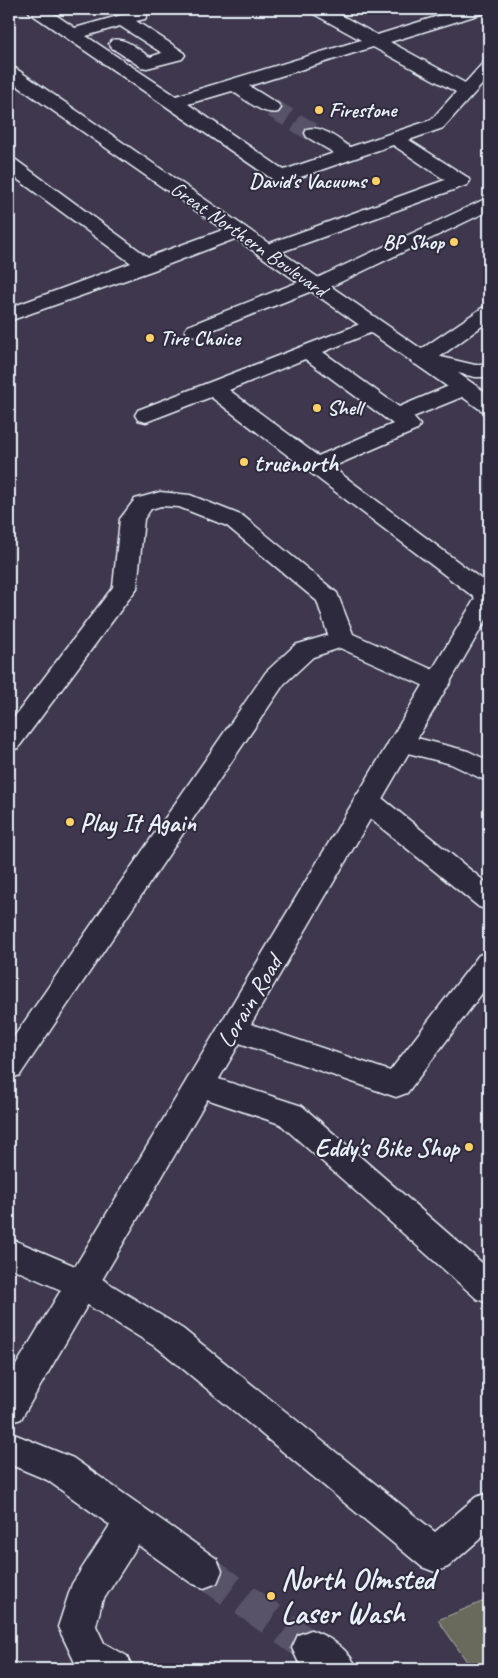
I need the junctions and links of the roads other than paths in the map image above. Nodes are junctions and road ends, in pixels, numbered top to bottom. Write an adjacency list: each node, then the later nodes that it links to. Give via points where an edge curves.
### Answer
1 (36, 9): 7 (main road)
2 (318, 9): 8 (main road)
3 (478, 9): 8 (main road)
4 (142, 14): 5 (main road)
5 (122, 20): 6 (main road); 6 (main road, via 176,55 147,64)
6 (94, 28): 7 (main road)
7 (73, 34): 13 (main road)
8 (375, 41): 11 (main road); 12 (main road)
9 (489, 67): 12 (main road)
10 (9, 72): 20 (main road, Great Northern Boulevard)
11 (234, 84): 13 (main road); 14 (main road)
12 (467, 91): 16 (main road, via 437,124)
13 (174, 103): 17 (main road, via 282,177)
14 (272, 108)
15 (314, 133): 17 (main road)
16 (394, 138): 17 (main road); 21 (main road, via 460,181)
17 (348, 154)
18 (9, 164): 22 (main road)
19 (489, 207): 23 (main road, via 485,205)
20 (238, 232): 21 (main road, Great Northern Boulevard); 22 (main road)
21 (266, 251): 23 (main road, Great Northern Boulevard)
22 (147, 266): 25 (main road)
23 (315, 285): 26 (main road, Great Northern Boulevard); 27 (main road)
24 (489, 312): 29 (main road)
25 (9, 315)
26 (373, 325): 28 (main road); 29 (main road, Great Northern Boulevard)
27 (195, 330)
28 (307, 351): 31 (main road); 35 (main road)
29 (422, 359): 30 (main road); 32 (main road, Great Northern Boulevard)
30 (489, 372)
31 (212, 388): 34 (main road); 36 (main road)
32 (464, 388): 33 (main road, Great Northern Boulevard); 35 (main road)
33 (489, 405)
34 (146, 415)
35 (397, 416): 36 (main road, via 409,424)
36 (315, 466): 37 (main road)
37 (489, 595): 39 (main road, Lorain Road)
38 (342, 639): 39 (main road); 40 (main road, via 328,598 235,520 182,500 160,498 143,504 132,519 125,588); 47 (main road, via 304,651 275,678)
39 (438, 682): 41 (main road, Lorain Road)
40 (9, 742)
41 (401, 743): 42 (main road, via 459,757); 43 (main road, Lorain Road)
42 (489, 772)
43 (367, 801): 44 (main road); 46 (main road, Lorain Road)
44 (489, 900)
45 (489, 963): 46 (main road, via 396,1086)
46 (233, 1029): 48 (main road, Lorain Road)
47 (9, 1067)
48 (200, 1085): 50 (main road, Lorain Road); 51 (main road, via 291,1114)
49 (9, 1252): 50 (main road)
50 (82, 1284): 52 (main road, Lorain Road); 54 (main road, via 171,1339 435,1555)
51 (489, 1288)
52 (9, 1408)
53 (9, 1448): 55 (main road, via 60,1470)
54 (489, 1509)
55 (133, 1521): 56 (main road); 57 (main road, via 86,1596 77,1627 91,1656)
56 (204, 1571)
57 (114, 1669)

